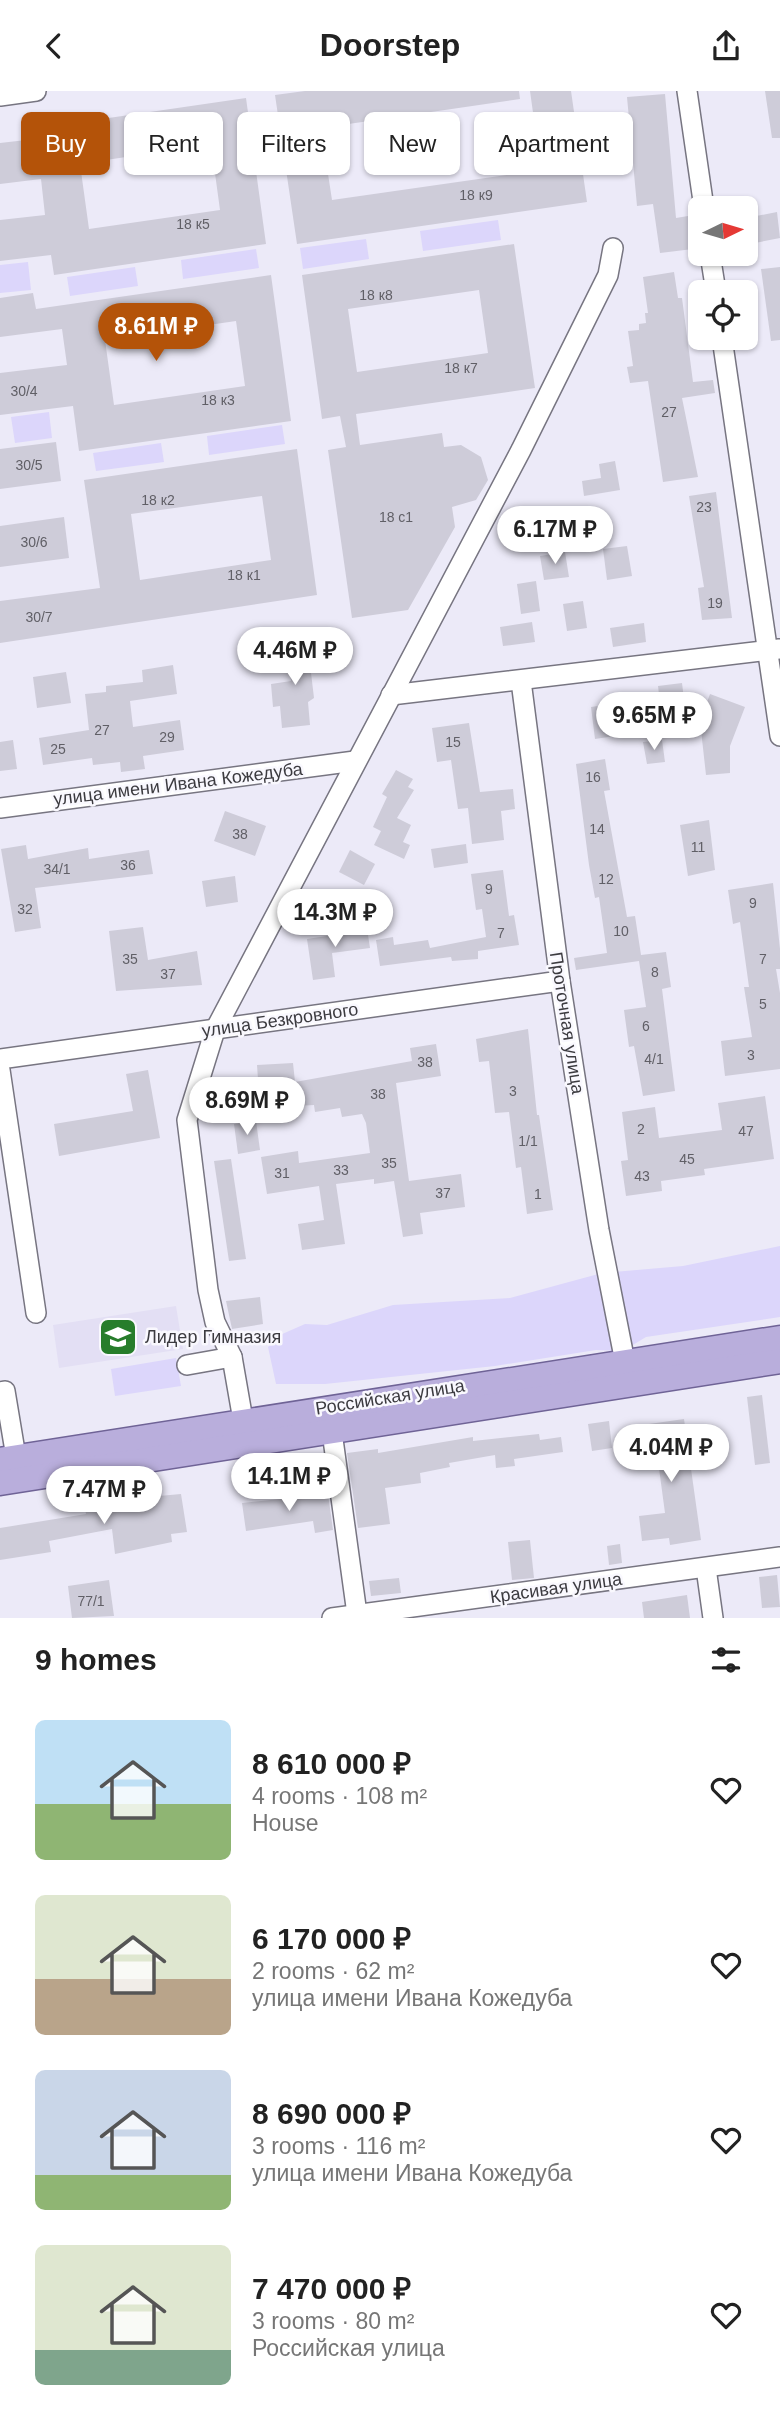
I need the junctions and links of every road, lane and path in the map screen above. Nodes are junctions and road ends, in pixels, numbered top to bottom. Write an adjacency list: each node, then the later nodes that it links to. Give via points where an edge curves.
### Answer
1 (36, 91): 3 (street)
2 (687, 91): 4 (street)
3 (0, 96)
4 (702, 196)
5 (613, 248): 9 (street, via 612,264 596,300)
6 (724, 350): 7 (street)
7 (774, 650): 8 (street); 10 (street)
8 (521, 681): 9 (street); 13 (street, Проточная улица)
9 (391, 695): 11 (street)
10 (780, 736)
11 (355, 761): 12 (street, улица имени Ивана Кожедуба); 14 (street)
12 (0, 807)
13 (561, 981): 14 (street, улица Безкровного); 21 (street, Проточная улица, via 599,1230)
14 (215, 1030): 15 (street, улица Безкровного); 19 (street, via 187,1120 208,1290 215,1322)
15 (0, 1059)
16 (0, 1070): 17 (street)
17 (36, 1313)
18 (780, 1338): 21 (main road, Российская улица)
19 (232, 1357): 22 (street); 24 (street)
20 (780, 1361): 25 (main road, Российская улица)
21 (625, 1362): 24 (main road, Российская улица)
22 (187, 1365)
23 (0, 1392): 26 (street, via 5,1391)
24 (243, 1420): 26 (main road, Российская улица)
25 (332, 1432): 27 (main road, Российская улица); 31 (street)
26 (8, 1458)
27 (0, 1483)
28 (780, 1557): 29 (street, Красивая улица)
29 (706, 1568): 30 (street, Красивая улица); 33 (street)
30 (404, 1613): 31 (street, Красивая улица)
31 (357, 1614): 32 (street, Красивая улица)
32 (332, 1618)
33 (713, 1618)

